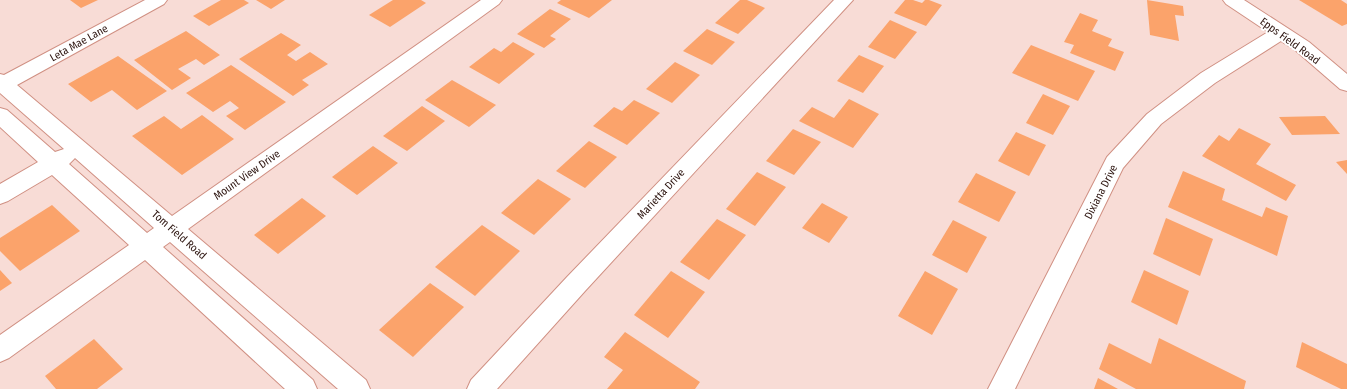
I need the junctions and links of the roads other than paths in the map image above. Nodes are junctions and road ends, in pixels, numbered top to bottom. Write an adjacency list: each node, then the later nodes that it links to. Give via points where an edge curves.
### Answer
1 (158, 0): 6 (street, Leta Mae Lane)
2 (493, 0): 12 (street, Mount View Drive)
3 (844, 0): 17 (street, Marietta Drive)
4 (1232, 0): 5 (street, Epps Field Road)
5 (1282, 32): 7 (street, Epps Field Road); 18 (street, Dixiana Drive, via 1208,78 1154,119 1115,163)
6 (1, 83): 9 (street, Tom Field Road)
7 (1347, 84)
8 (0, 115): 10 (street)
9 (78, 148): 10 (street); 12 (street, Tom Field Road)
10 (54, 163): 11 (street); 13 (street)
11 (0, 196)
12 (171, 229): 13 (street, Mount View Drive); 16 (street, Tom Field Road)
13 (146, 247): 14 (street, Mount View Drive); 15 (street)
14 (0, 350)
15 (304, 389)
16 (357, 389)
17 (480, 389)
18 (1001, 389)

